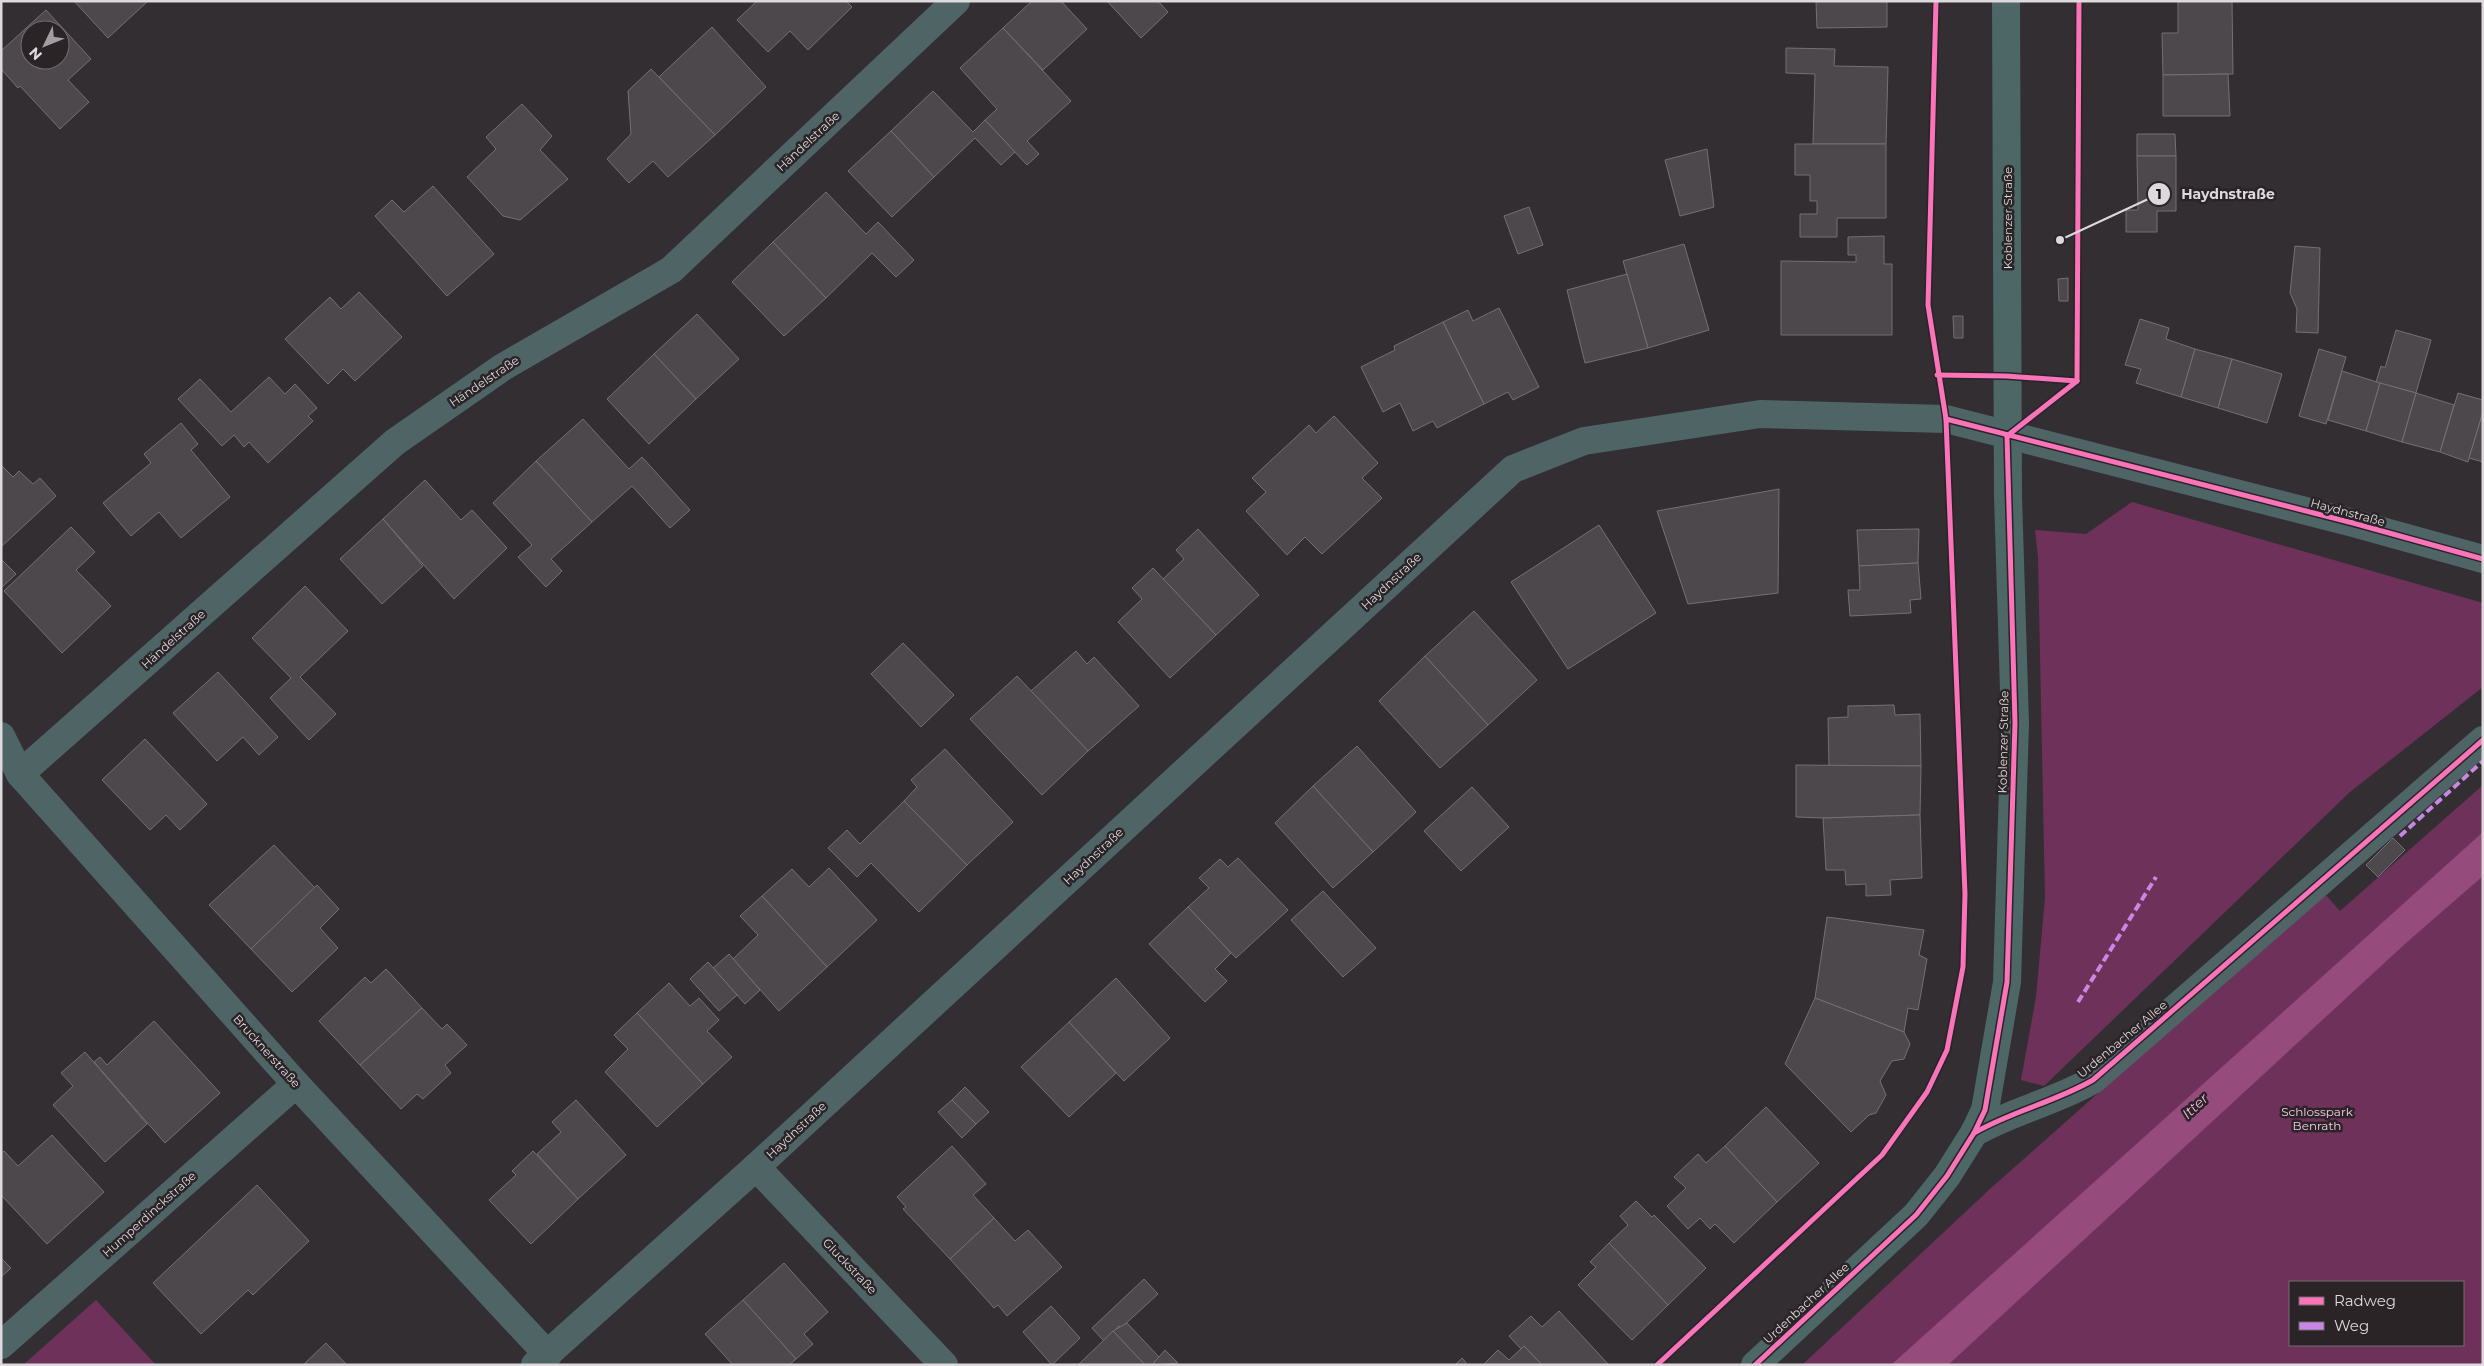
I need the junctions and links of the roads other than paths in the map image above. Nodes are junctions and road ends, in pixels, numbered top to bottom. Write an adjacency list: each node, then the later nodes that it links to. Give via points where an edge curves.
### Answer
1 (956, 1): 7 (street, Händelstraße, via 672,270 503,367 395,442)
2 (2006, 1): 3 (main road, Koblenzer Straße)
3 (2007, 436): 4 (street, Haydnstraße); 9 (main road, Koblenzer Straße, via 2015,722 2007,982 1985,1110); 10 (street, Haydnstraße, via 1946,419 1760,414 1584,441 1513,469)
4 (2483, 559)
5 (1, 736): 7 (street, Brucknerstraße)
6 (2483, 740): 9 (street, Urdenbacher Allee, via 2093,1080)
7 (20, 774): 8 (street, Brucknerstraße)
8 (296, 1084): 11 (street, Humperdinckstraße); 12 (street, Brucknerstraße)
9 (1974, 1133): 14 (main road, Urdenbacher Allee, via 1916,1215)
10 (756, 1167): 12 (street, Haydnstraße); 13 (street, Gluckstraße)
11 (1, 1345)
12 (542, 1360)
13 (944, 1365)
14 (1755, 1365)

